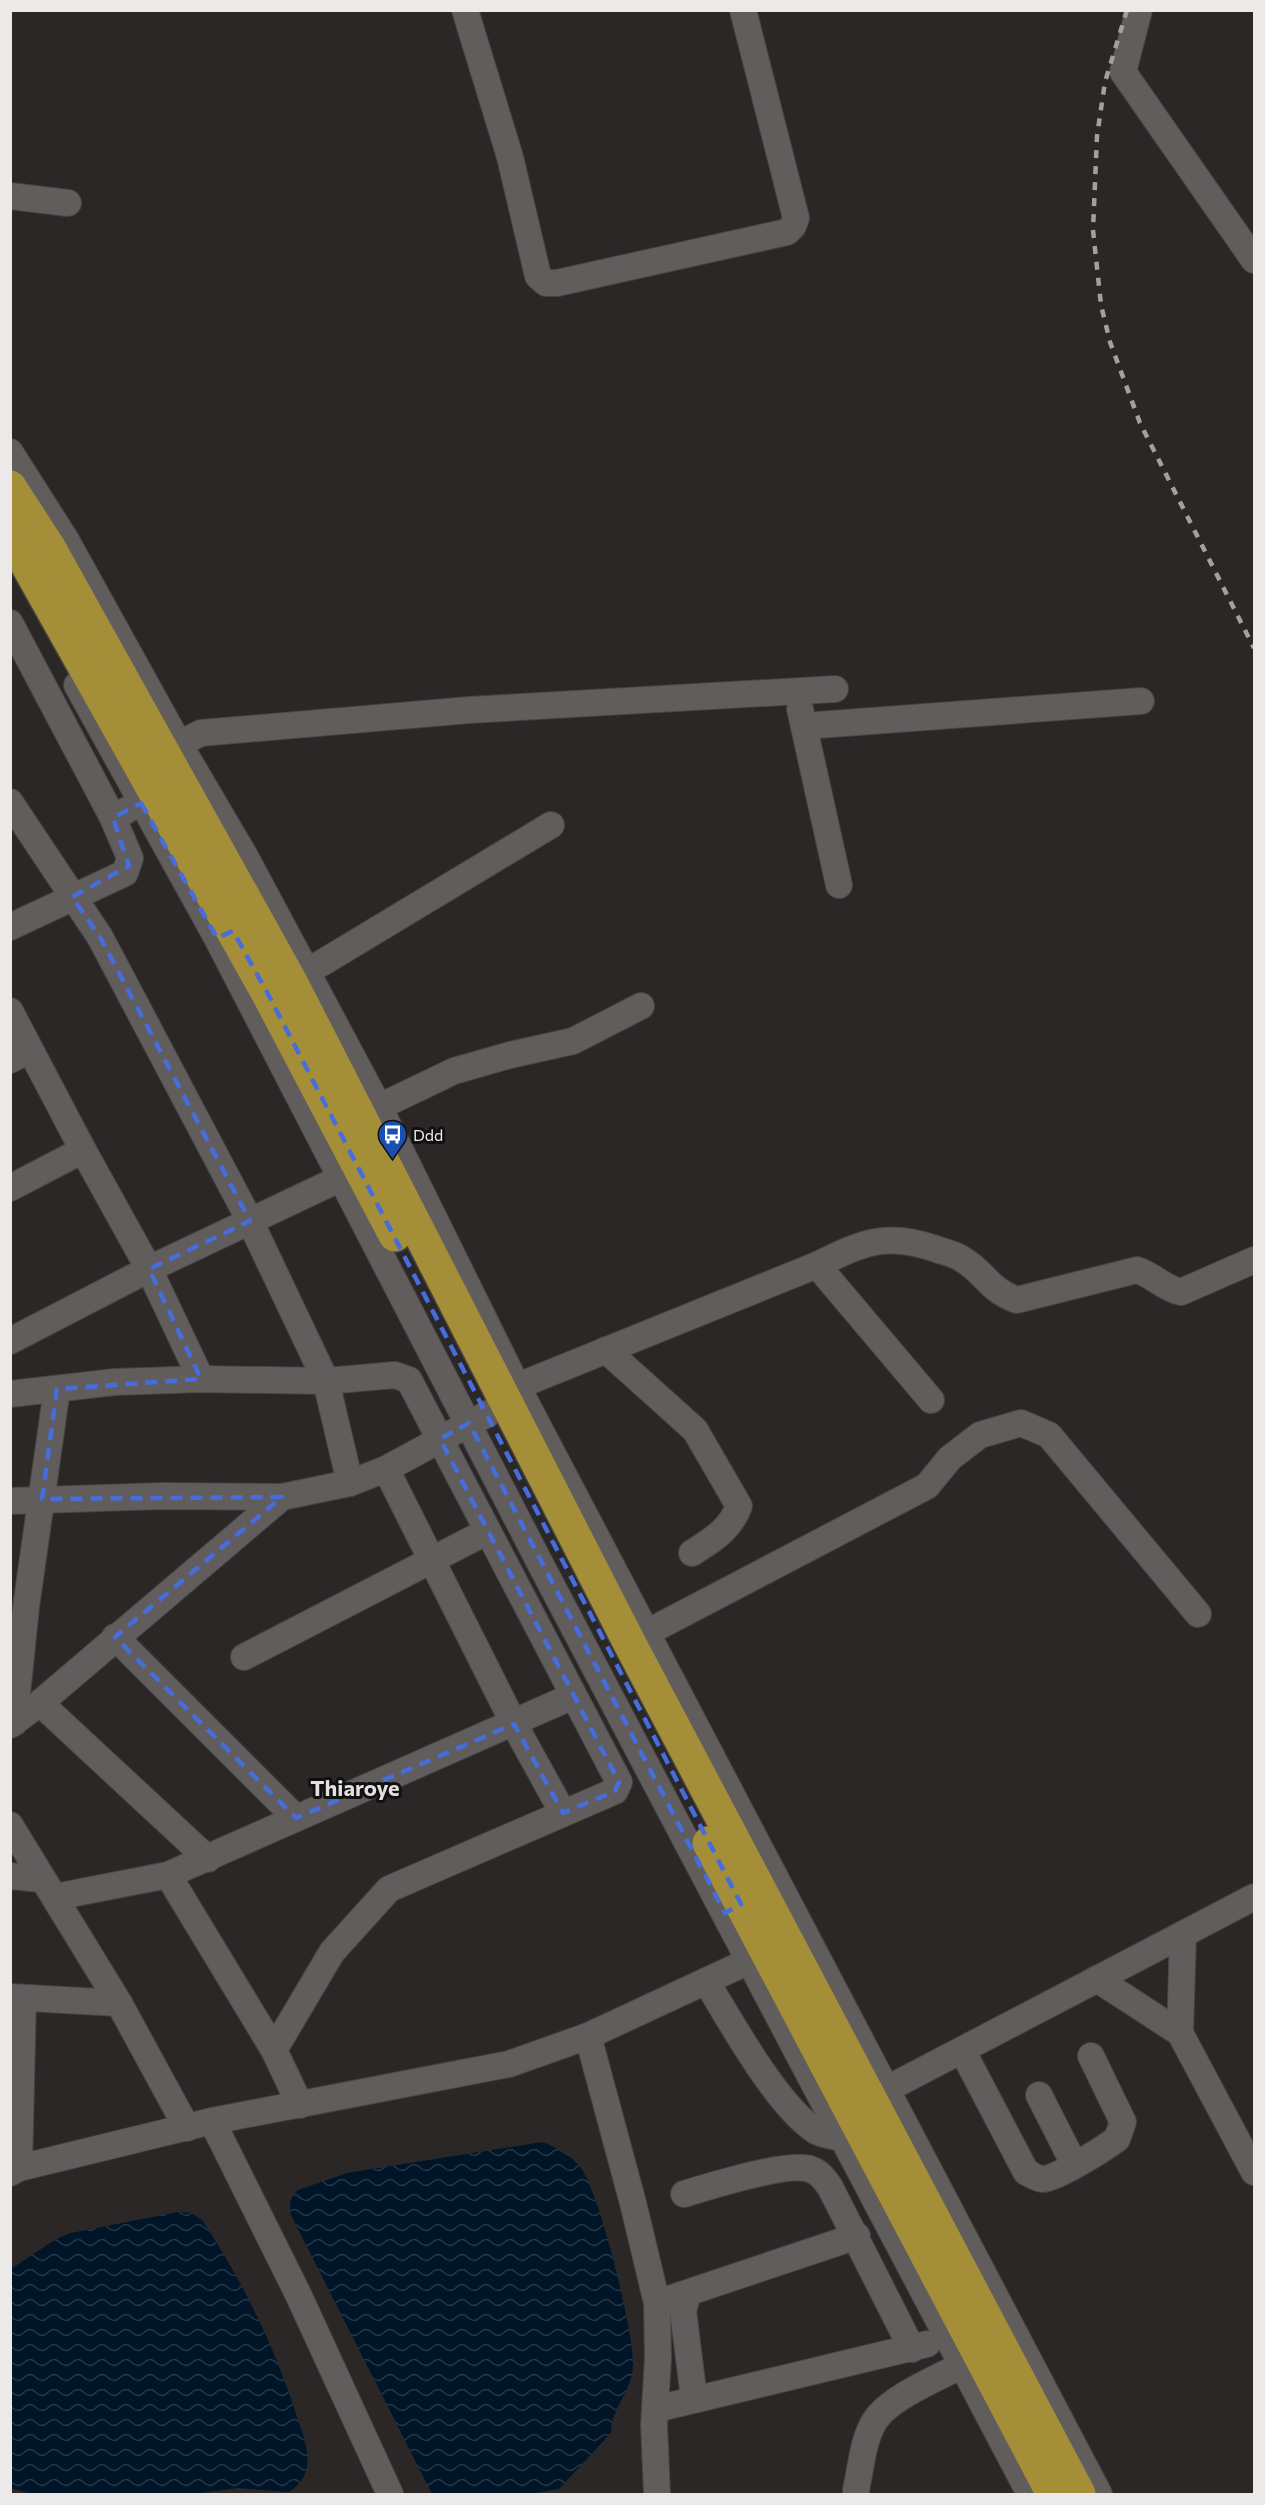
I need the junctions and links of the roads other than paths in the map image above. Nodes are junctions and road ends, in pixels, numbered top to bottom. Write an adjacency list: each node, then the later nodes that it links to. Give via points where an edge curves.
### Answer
1 (465, 10): 2 (street, via 510,157 538,276 557,283 787,232 793,226 796,218)
2 (742, 10)
3 (1139, 10): 6 (street, via 1123,72)
4 (10, 196): 5 (street)
5 (68, 203)
6 (1254, 260)
7 (10, 452): 10 (street)
8 (10, 487): 10 (highway)
9 (10, 534): 25 (highway)
10 (58, 544): 17 (highway)
11 (10, 564): 19 (street)
12 (10, 623): 20 (street)
13 (835, 689): 14 (street)
14 (796, 691): 16 (street); 17 (street, via 469,710 201,733)
15 (1141, 701): 16 (street)
16 (804, 726): 22 (street)
17 (172, 750): 26 (highway)
18 (10, 802): 23 (street)
19 (141, 803): 20 (street); 25 (street)
20 (113, 818): 23 (street, via 130,858 129,866 125,873)
21 (551, 825): 26 (street)
22 (839, 885)
23 (72, 897): 24 (street); 34 (street, via 100,937)
24 (10, 927)
25 (225, 934): 32 (highway)
26 (299, 977): 30 (street); 45 (highway)
27 (641, 1006): 30 (street, via 573,1041 454,1071)
28 (10, 1011): 29 (street)
29 (20, 1055): 31 (street)
30 (379, 1107): 45 (street)
31 (82, 1150): 33 (street); 37 (street)
32 (351, 1173): 34 (street); 45 (highway)
33 (10, 1188)
34 (250, 1221): 37 (street); 41 (street)
35 (1254, 1260): 36 (street, via 1181,1292 1137,1270 1017,1300 998,1293 963,1259 893,1238 861,1243)
36 (817, 1265): 39 (street); 44 (street)
37 (149, 1269): 38 (street); 40 (street)
38 (10, 1341)
39 (606, 1350): 45 (street); 53 (street, via 695,1430 739,1506 734,1521)
40 (201, 1379): 41 (street); 42 (street)
41 (326, 1381): 46 (street, via 403,1376 409,1380); 48 (street)
42 (57, 1389): 43 (street); 50 (street)
43 (10, 1394)
44 (931, 1400)
45 (494, 1404): 46 (street); 57 (highway); 71 (highway)
46 (440, 1440): 47 (street); 52 (street)
47 (386, 1469): 48 (street); 54 (street)
48 (350, 1483): 49 (street)
49 (282, 1497): 50 (street); 56 (street)
50 (42, 1499): 51 (street); 61 (street)
51 (10, 1501)
52 (486, 1532): 54 (street); 59 (street)
53 (692, 1553)
54 (431, 1559): 58 (street); 62 (street)
55 (1198, 1614): 57 (street, via 1049,1435 1021,1423 980,1435 950,1458 927,1486)
56 (115, 1637): 60 (street); 64 (street)
57 (638, 1638): 83 (highway)
58 (244, 1656)
59 (573, 1696): 62 (street); 63 (street, via 619,1782 615,1791)
60 (40, 1703): 61 (street); 66 (street)
61 (12, 1724)
62 (514, 1724): 63 (street); 64 (street)
63 (563, 1813): 80 (street, via 390,1889 332,1952)
64 (296, 1818): 66 (street)
65 (10, 1825): 69 (street)
66 (208, 1859): 67 (street)
67 (168, 1875): 69 (street); 80 (street)
68 (10, 1876): 69 (street)
69 (48, 1888): 77 (street)
70 (1254, 1897): 72 (street)
71 (733, 1909): 73 (street); 105 (highway)
72 (1183, 1935): 74 (street); 78 (street)
73 (749, 1960): 75 (street); 88 (street)
74 (1096, 1979): 78 (street); 81 (street)
75 (706, 1981): 79 (street); 88 (street, via 791,2109 817,2132)
76 (17, 1998): 77 (street); 90 (street)
77 (119, 2003): 87 (street)
78 (1180, 2033): 91 (street)
79 (588, 2036): 85 (street, via 509,2064); 95 (street)
80 (274, 2050): 85 (street)
81 (962, 2050): 83 (street); 89 (street, via 1026,2172 1040,2179 1050,2178)
82 (1091, 2056): 89 (street, via 1123,2122 1117,2139)
83 (877, 2094): 106 (highway); 107 (street)
84 (1038, 2095): 89 (street)
85 (300, 2105): 86 (street)
86 (212, 2121): 87 (street); 102 (street, via 298,2294)
87 (187, 2128): 90 (street)
88 (842, 2138): 96 (street)
89 (1074, 2164)
90 (15, 2170)
91 (1254, 2172)
92 (684, 2194): 93 (street, via 731,2180 796,2168 813,2170 823,2176)
93 (857, 2236): 94 (street); 97 (street)
94 (688, 2293): 95 (street); 99 (street, via 683,2311)
95 (657, 2303): 100 (street)
96 (947, 2336): 97 (street); 98 (street)
97 (912, 2349): 99 (street)
98 (962, 2365): 101 (street, via 894,2403 876,2418); 104 (street)
99 (694, 2398): 100 (street)
100 (656, 2409): 103 (street)
101 (856, 2490)
102 (390, 2494)
103 (657, 2494)
104 (1030, 2494)
105 (1053, 2494)
106 (1079, 2494)
107 (1099, 2494)

